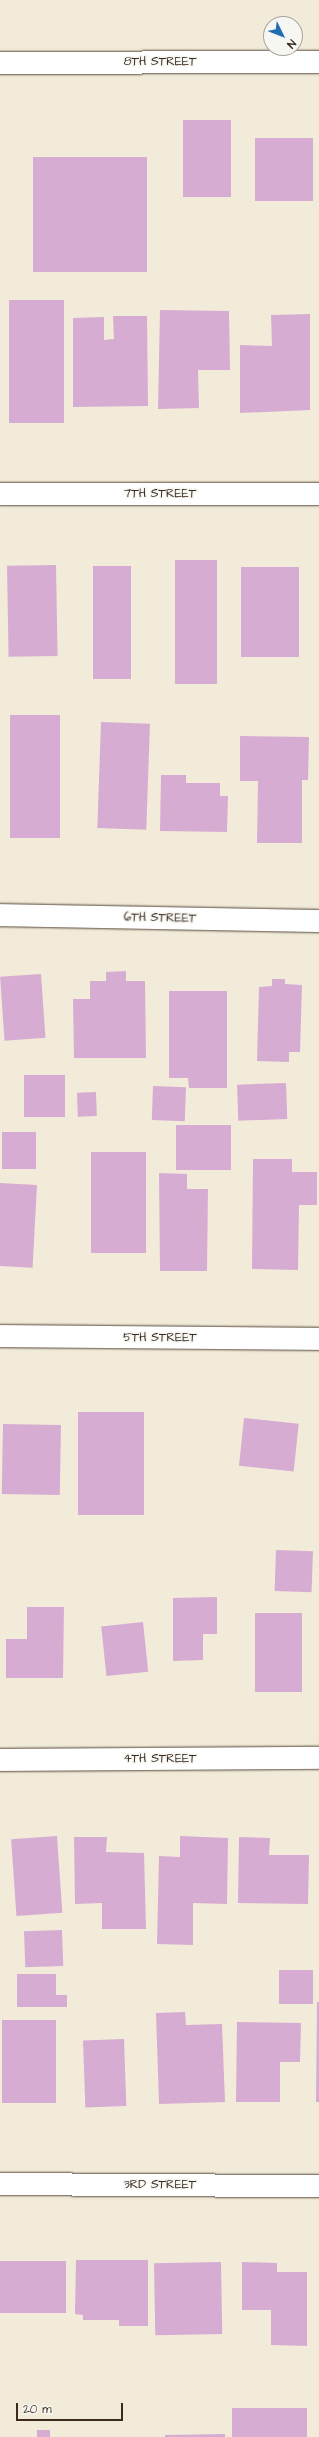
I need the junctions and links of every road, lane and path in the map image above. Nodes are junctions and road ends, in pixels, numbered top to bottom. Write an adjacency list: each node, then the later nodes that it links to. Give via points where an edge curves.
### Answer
1 (319, 62): 2 (street, 8TH STREET)
2 (0, 63)
3 (0, 494): 4 (street, 7TH STREET)
4 (319, 494)
5 (0, 915): 6 (street, 6TH STREET)
6 (319, 921)
7 (0, 1336): 8 (street, 5TH STREET)
8 (319, 1339)
9 (319, 1758): 10 (street, 4TH STREET)
10 (0, 1760)
11 (0, 2184): 12 (street, 3RD STREET)
12 (319, 2186)

